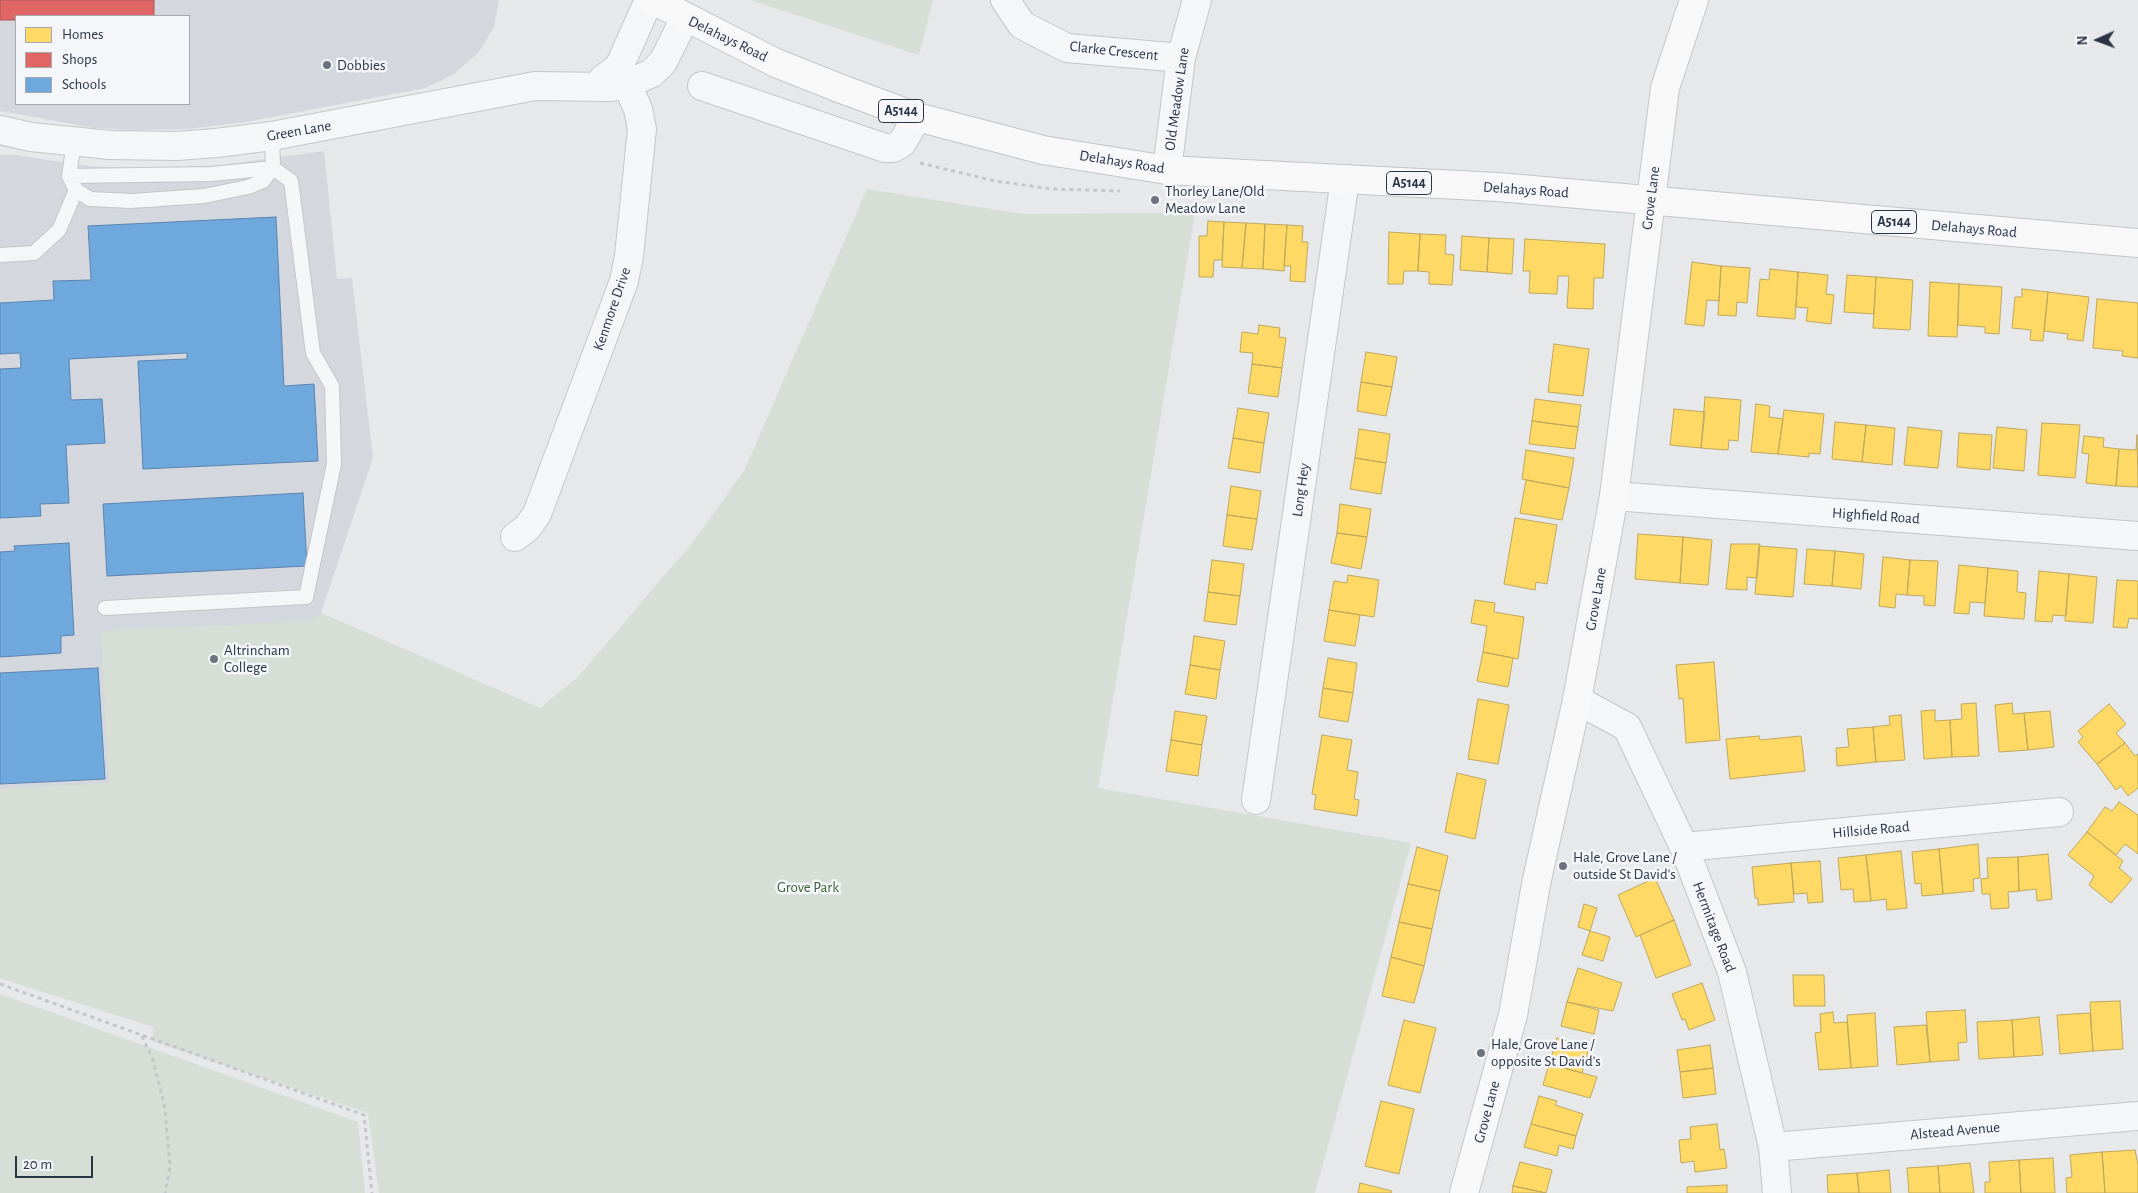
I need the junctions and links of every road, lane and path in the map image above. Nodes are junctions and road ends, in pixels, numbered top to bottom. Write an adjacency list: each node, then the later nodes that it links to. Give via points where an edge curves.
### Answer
1 (649, 0): 8 (street)
2 (653, 0): 6 (main road, Delahays Road / A5144)
3 (1005, 0): 7 (street, Clarke Crescent, via 1022,25 1067,48)
4 (1197, 0): 7 (street, Old Meadow Lane)
5 (1694, 0): 21 (main road, Grove Lane, via 1665,88)
6 (685, 18): 8 (street, Green Lane, via 663,62 652,73); 10 (main road, Delahays Road / A5144, via 776,63)
7 (1181, 58): 16 (street, Old Meadow Lane)
8 (623, 76): 12 (street, Green Lane, via 611,87 535,86); 26 (street, Kenmore Drive, via 638,109 642,129 624,281 537,514)
9 (702, 86): 14 (street)
10 (917, 117): 14 (street, via 902,143); 16 (main road, Delahays Road / A5144, via 1043,150)
11 (0, 130): 13 (street, Green Lane)
12 (272, 136): 13 (street, Green Lane, via 177,146); 15 (lane)
13 (74, 142): 17 (lane)
14 (884, 148): 20 (path, via 922,164 995,181 1052,189)
15 (273, 168): 17 (lane, via 211,174); 19 (lane, via 263,180 248,187 204,196 112,202 90,199); 27 (lane, via 291,181 313,353 332,386 334,464 306,597)
16 (1167, 170): 18 (main road, Delahays Road / A5144)
17 (69, 176): 19 (lane)
18 (1345, 179): 21 (main road, Delahays Road / A5144); 29 (street, Long Hey)
19 (76, 190): 23 (lane, via 59,230 34,253)
20 (1123, 191)
21 (1651, 199): 22 (main road, Delahays Road / A5144); 24 (main road, Grove Lane)
22 (2138, 242)
23 (0, 255)
24 (1614, 496): 25 (street, Highfield Road); 28 (main road, Grove Lane)
25 (2138, 536)
26 (515, 537)
27 (105, 608)
28 (1577, 700): 31 (street, Hermitage Road, via 1627,727); 38 (main road, Grove Lane, via 1536,884 1513,1015)
29 (1256, 800)
30 (2059, 812): 31 (street, Hillside Road)
31 (1684, 847): 35 (street, Hermitage Road, via 1732,972)
32 (0, 984): 33 (path)
33 (142, 1035): 36 (path, via 153,1060 165,1108 170,1167); 37 (path, via 364,1114)
34 (2138, 1116): 35 (street, Alstead Avenue)
35 (1773, 1147): 39 (street, Hermitage Road)
36 (165, 1193)
37 (372, 1193)
38 (1464, 1193)
39 (1777, 1193)

